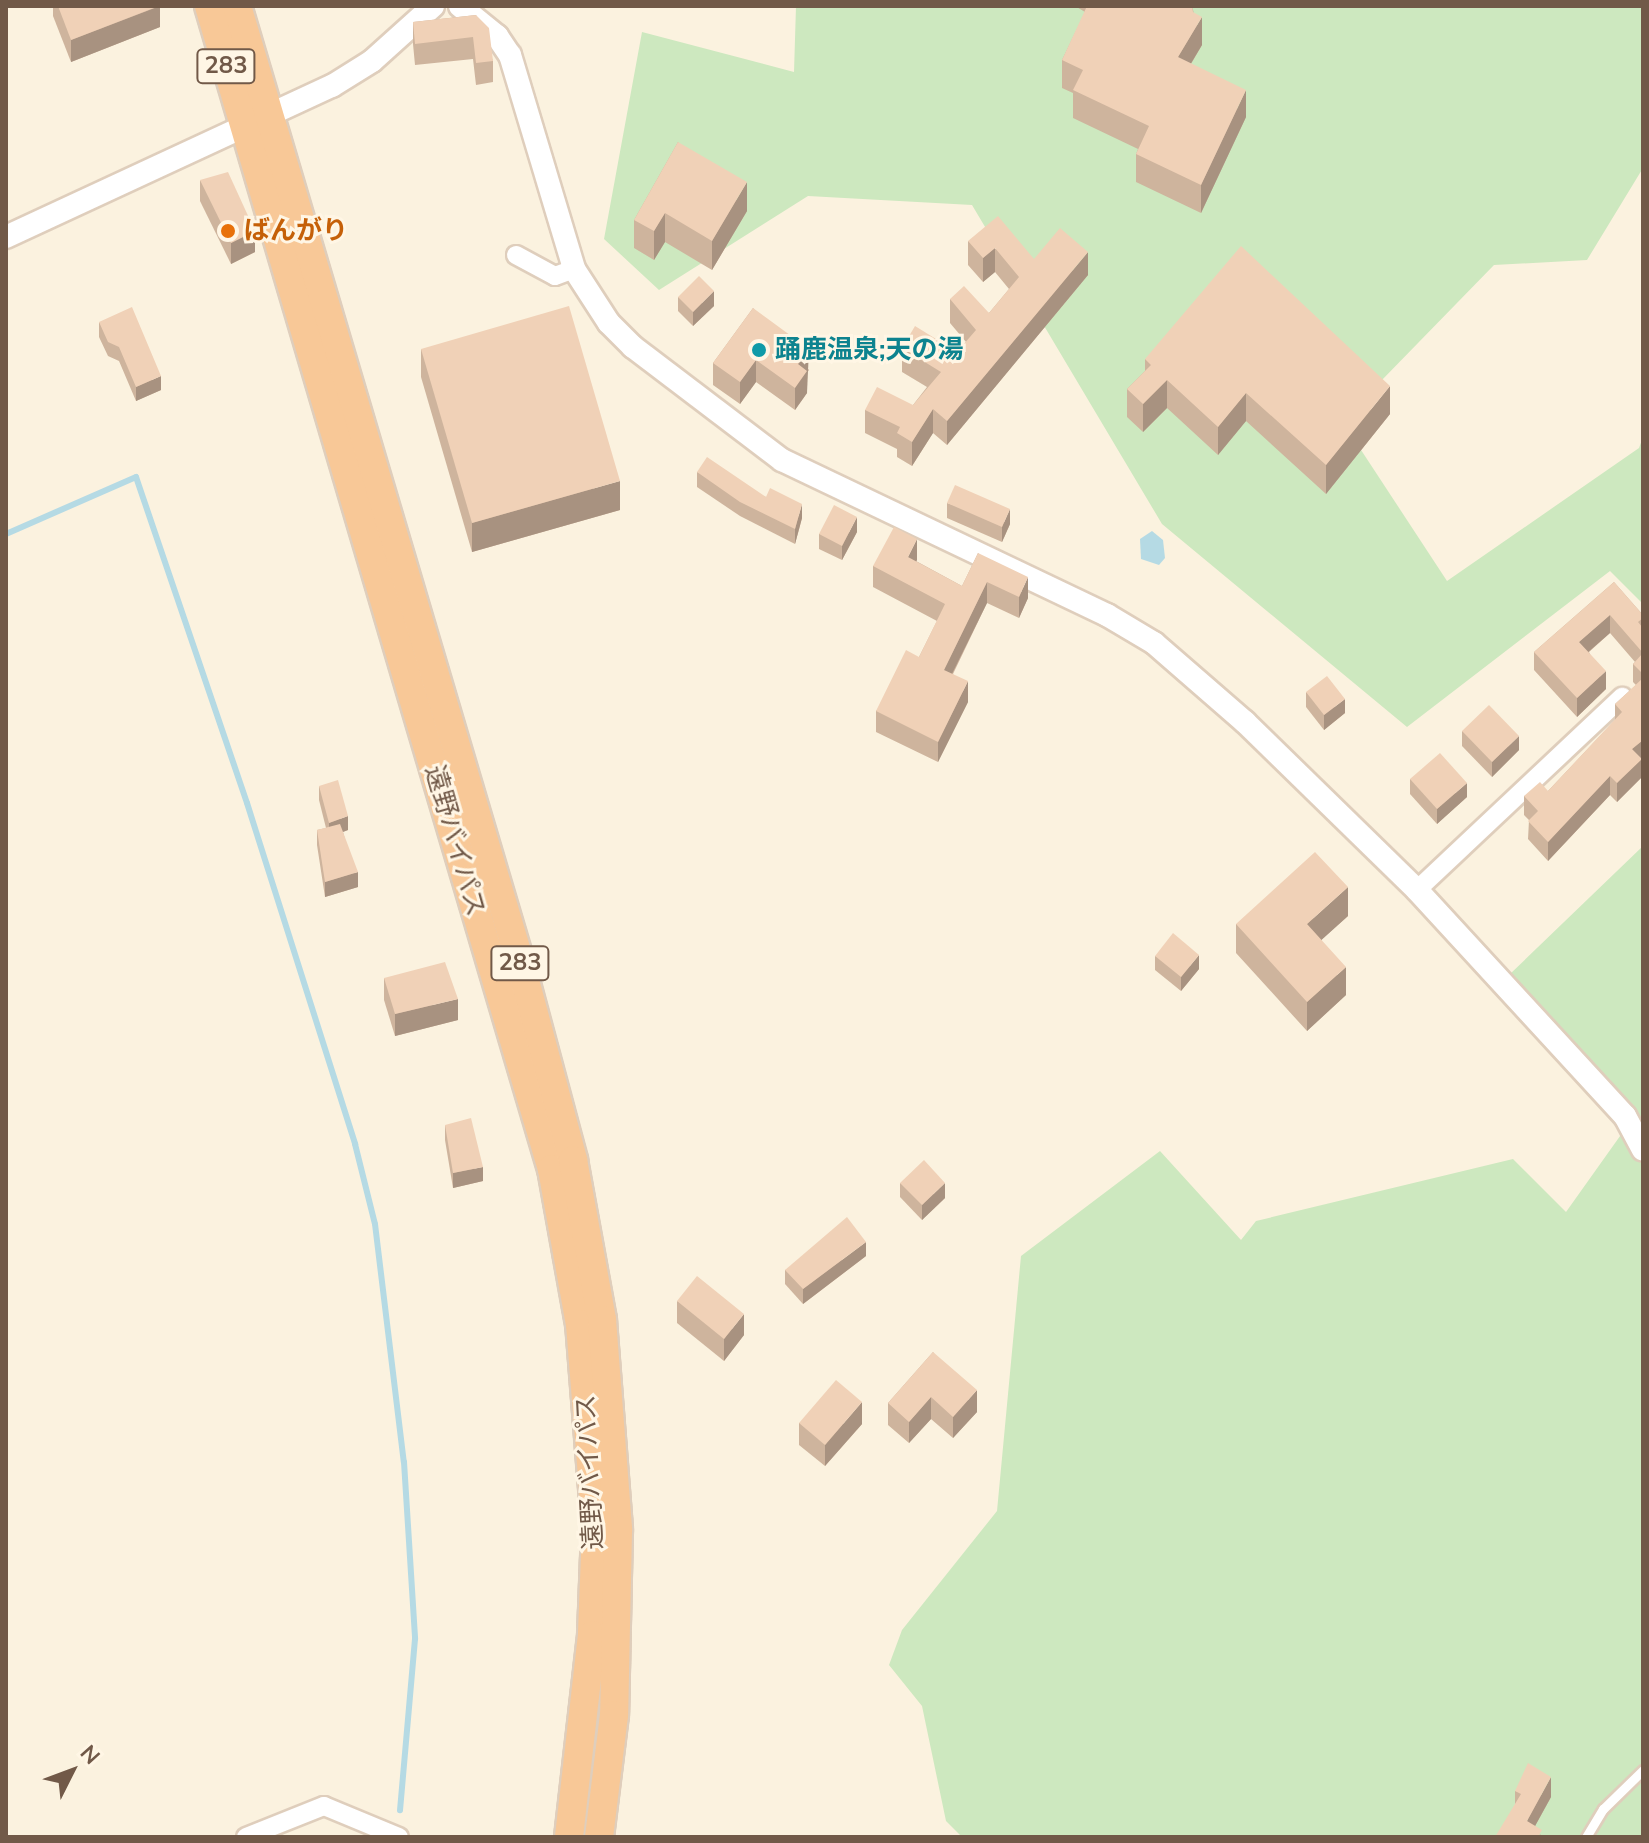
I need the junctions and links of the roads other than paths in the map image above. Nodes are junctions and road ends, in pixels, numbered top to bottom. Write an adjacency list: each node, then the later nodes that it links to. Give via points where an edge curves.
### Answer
1 (209, 6): 6 (highway, 遠野バイパス / 283)
2 (237, 6): 5 (highway, 遠野バイパス / 283)
3 (433, 6): 5 (street, via 372,61)
4 (460, 6): 9 (street, via 497,36 510,55)
5 (270, 114): 6 (street); 11 (highway, 遠野バイパス / 283)
6 (244, 126): 7 (street); 11 (highway, 遠野バイパス / 283)
7 (6, 237)
8 (516, 255): 9 (street, via 555,276)
9 (574, 269): 12 (street, via 609,323 633,347 782,460 1107,615 1154,643 1254,731)
10 (1622, 697): 12 (street)
11 (466, 831): 17 (highway, 遠野バイパス / 283, via 552,1169 580,1324 596,1529 592,1635); 18 (highway, 遠野バイパス / 283, via 573,1160 602,1320 612,1418 618,1631)
12 (1417, 890): 13 (street, via 1625,1116)
13 (1643, 1150)
14 (1643, 1770): 19 (lane, via 1603,1809)
15 (246, 1837): 16 (street, via 324,1806)
16 (399, 1837)
17 (569, 1837)
18 (599, 1837)
19 (1586, 1837)

